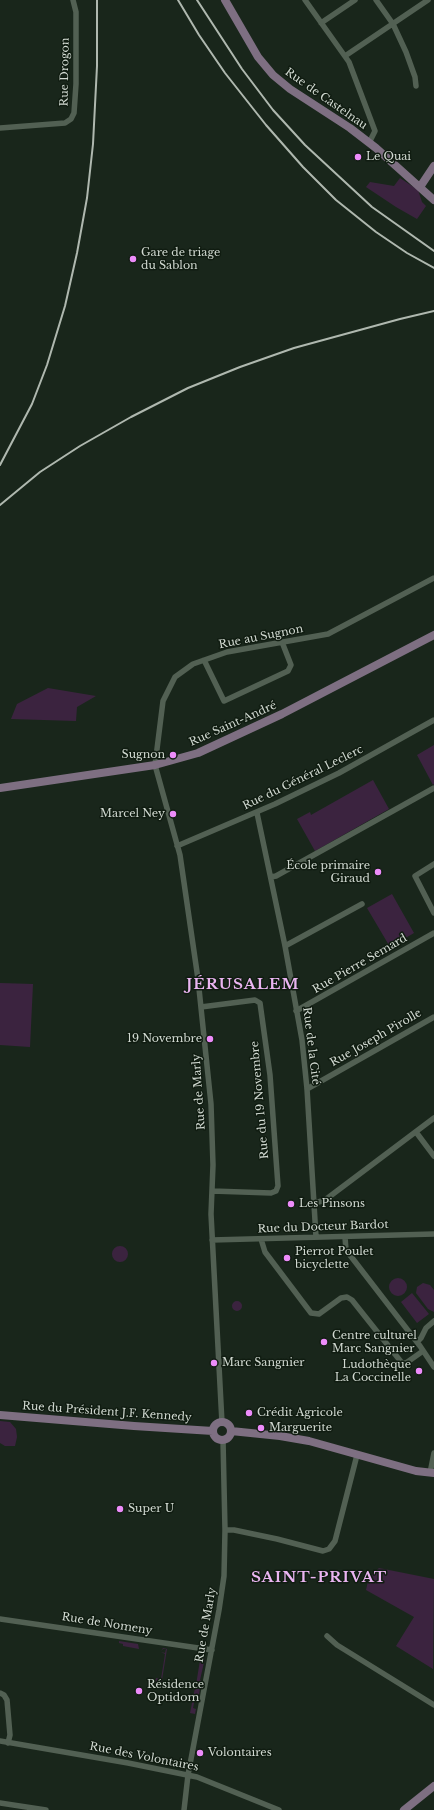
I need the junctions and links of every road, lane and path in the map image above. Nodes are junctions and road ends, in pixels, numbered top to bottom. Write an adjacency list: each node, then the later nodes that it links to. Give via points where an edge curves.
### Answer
1 (73, 0): 11 (street, Rue Drogon, via 76,12 76,84 74,113 71,119 65,123)
2 (225, 0): 12 (street, Rue de Castelnau, via 255,52 273,75)
3 (305, 0): 7 (street)
4 (355, 0): 7 (street)
5 (376, 0): 8 (street)
6 (428, 0): 8 (street)
7 (321, 22): 9 (street)
8 (393, 24): 9 (street); 10 (street, via 406,52)
9 (345, 56): 12 (street, via 375,131)
10 (416, 86)
11 (0, 128)
12 (369, 143): 14 (street, Rue de Castelnau)
13 (434, 166): 14 (street)
14 (420, 187): 15 (street, Rue de Castelnau)
15 (434, 200)
16 (434, 578): 18 (street, Rue au Sugnon, via 328,634)
17 (434, 635): 21 (street, Rue Saint-André, via 221,744)
18 (282, 642): 19 (street, Rue au Sugnon, via 227,652); 19 (street, via 291,665 288,671 224,701)
19 (204, 660): 21 (street, Rue au Sugnon, via 175,677 166,692)
20 (434, 720): 24 (street, Rue du Général Leclerc, via 339,773)
21 (155, 765): 22 (street, Rue Saint-André); 25 (street, Rue de Marly)
22 (0, 788)
23 (434, 788): 27 (street)
24 (256, 813): 25 (street, Rue du Général Leclerc); 27 (street, Rue de la Cité)
25 (177, 846): 32 (street, Rue de Marly)
26 (434, 864): 29 (street, via 415,876)
27 (271, 877): 31 (street, Rue de la Cité)
28 (362, 904): 31 (street)
29 (434, 913)
30 (434, 933): 33 (street, Rue Pierre Semard)
31 (285, 946): 33 (street, Rue de la Cité)
32 (201, 1007): 39 (street, Rue de Marly, via 211,1104); 39 (street, Rue du 19 Novembre, via 255,1000 260,1003 270,1075 277,1179 276,1191 271,1193)
33 (296, 1011): 35 (street, Rue de la Cité)
34 (434, 1017): 35 (street, Rue Joseph Pirolle)
35 (307, 1089): 40 (street, Rue de la Cité)
36 (434, 1118): 37 (street)
37 (416, 1132): 38 (street); 40 (street, via 325,1200)
38 (434, 1156)
39 (212, 1191): 45 (street, Rue de Marly)
40 (314, 1203): 42 (street, Rue de la Cité)
41 (434, 1234): 43 (street, Rue du Docteur Bardot)
42 (316, 1237): 43 (street, Rue du Docteur Bardot); 44 (street, Rue du Docteur Bardot)
43 (345, 1237): 47 (street, via 346,1250)
44 (260, 1239): 45 (street, Rue du Docteur Bardot); 48 (street, via 265,1252 311,1312 319,1314 341,1298 347,1297 402,1363)
45 (212, 1240): 51 (street, Rue de Marly)
46 (434, 1321): 47 (street)
47 (417, 1342): 48 (street)
48 (423, 1351): 49 (street)
49 (434, 1367)
50 (0, 1415): 52 (street, Rue du Président J.F. Kennedy)
51 (222, 1422): 52 (street, via 216,1425); 53 (street, via 228,1425)
52 (213, 1431): 54 (street, via 216,1438)
53 (231, 1431): 54 (street, via 229,1438); 56 (street, via 294,1438)
54 (223, 1440): 58 (street, Rue de Marly)
55 (434, 1453): 57 (street)
56 (357, 1454): 57 (street); 58 (street, via 335,1541 329,1550 323,1551)
57 (432, 1473)
58 (225, 1530): 61 (street, Rue de Marly, via 224,1576)
59 (0, 1619): 61 (street, Rue de Nomeny)
60 (328, 1636): 63 (street, via 337,1645)
61 (212, 1650): 66 (street, Rue de Marly)
62 (0, 1693): 65 (street, via 7,1700 10,1735)
63 (434, 1704)
64 (0, 1741): 65 (street, Rue des Volontaires)
65 (8, 1743): 66 (street, Rue des Volontaires)
66 (188, 1775): 70 (street, Rue de Marly); 71 (street, Rue des Volontaires)
67 (434, 1786): 72 (street)
68 (0, 1803): 69 (street)
69 (46, 1810)
70 (184, 1810)
71 (279, 1810)
72 (404, 1810)

